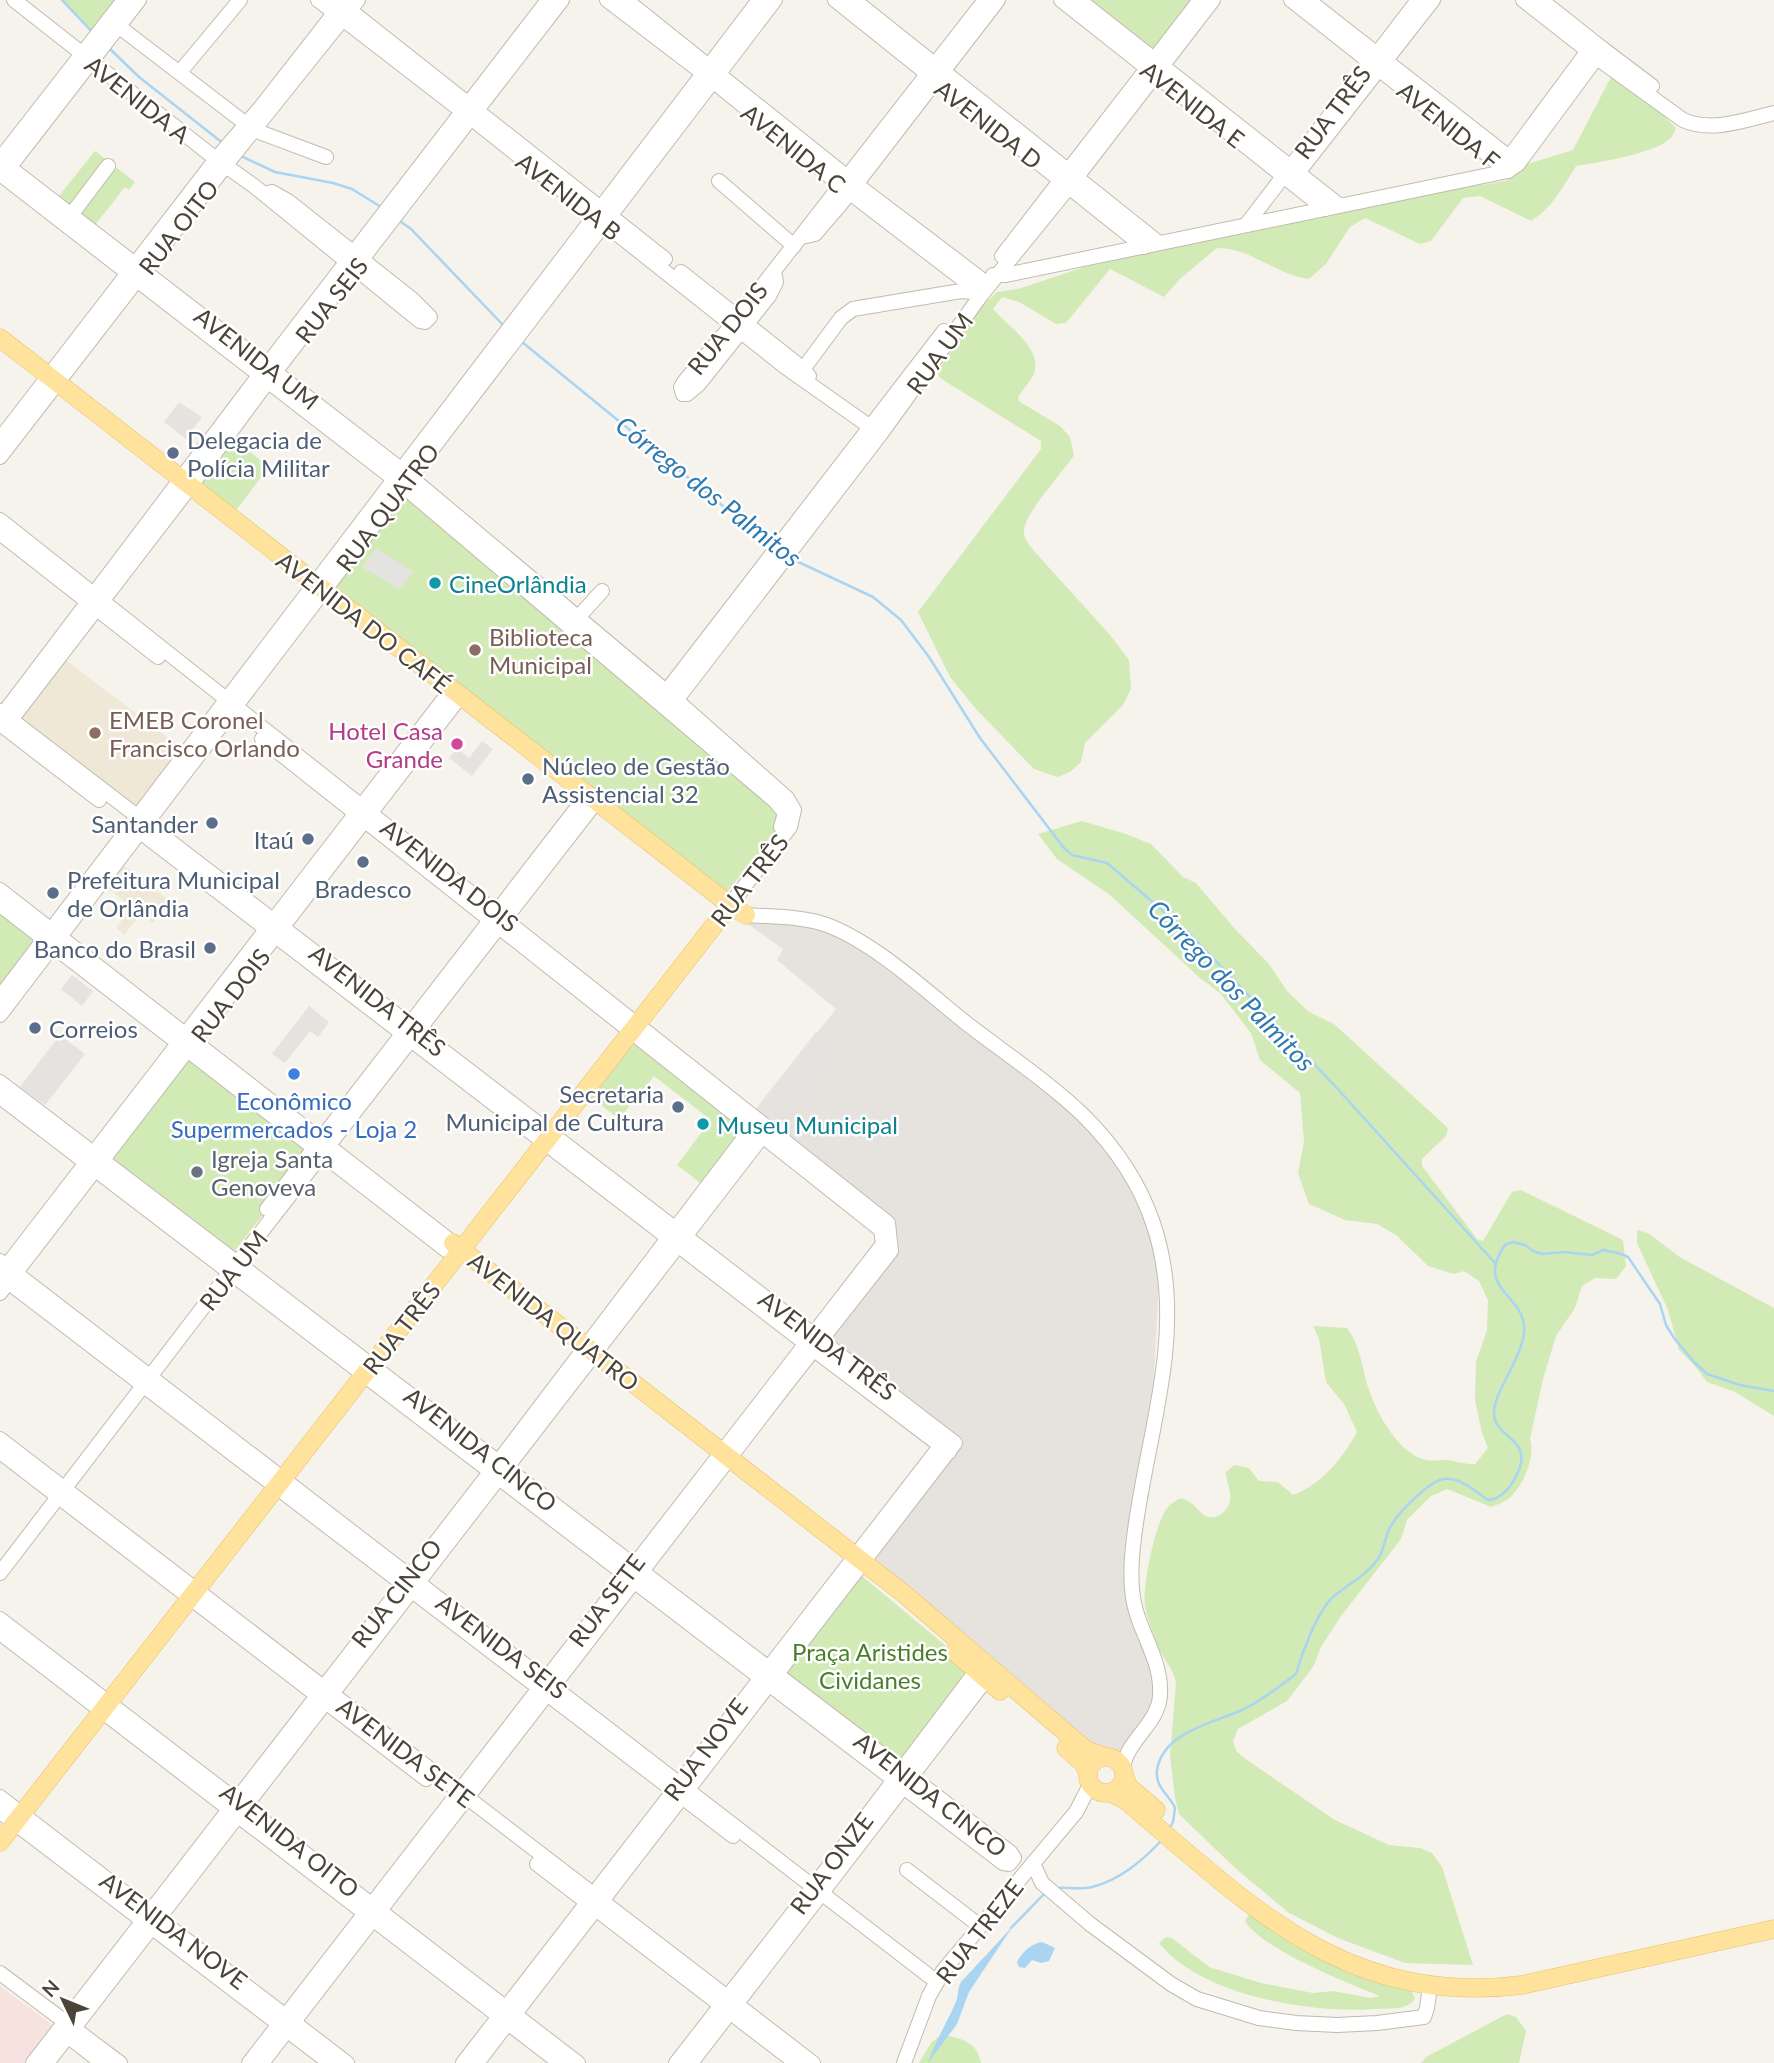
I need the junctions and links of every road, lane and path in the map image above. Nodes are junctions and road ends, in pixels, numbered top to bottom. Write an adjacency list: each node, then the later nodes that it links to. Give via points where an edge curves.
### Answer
1 (14, 0): 30 (street, AVENIDA A)
2 (124, 0): 27 (street)
3 (139, 0): 27 (street)
4 (240, 0): 33 (street)
5 (317, 0): 25 (street, AVENIDA B)
6 (548, 0): 36 (street, RUA SEIS)
7 (562, 0): 36 (street, RUA SEIS)
8 (607, 0): 28 (street, AVENIDA C)
9 (626, 0): 28 (street, AVENIDA C)
10 (759, 0): 34 (street, RUA QUATRO)
11 (775, 0): 34 (street, RUA QUATRO)
12 (835, 0): 35 (street, AVENIDA D)
13 (854, 0): 35 (street, AVENIDA D)
14 (985, 0): 35 (street, RUA DOIS)
15 (998, 0): 35 (street, RUA DOIS)
16 (1060, 0): 26 (street, AVENIDA E)
17 (1200, 0): 32 (street, RUA UM)
18 (1213, 0): 32 (street, RUA UM)
19 (1291, 0): 31 (street, AVENIDA F)
20 (1308, 0): 31 (street, AVENIDA F)
21 (1418, 0): 31 (street, RUA TRÊS)
22 (1433, 0): 31 (street, RUA TRÊS)
23 (1523, 0): 29 (street)
24 (1541, 0): 29 (street)
25 (344, 6): 36 (street, AVENIDA B); 38 (street, RUA OITO)
26 (1084, 9): 32 (street, AVENIDA E)
27 (114, 22): 30 (street); 33 (street)
28 (665, 38): 34 (street, AVENIDA C)
29 (1596, 50): 37 (street, via 1683,120 1723,125); 42 (street)
30 (89, 55): 40 (street, AVENIDA A); 43 (street)
31 (1378, 62): 42 (street, AVENIDA F); 44 (street, RUA TRÊS)
32 (1155, 67): 44 (street, AVENIDA E); 45 (street, RUA UM)
33 (180, 72): 38 (street)
34 (711, 73): 47 (street, AVENIDA C); 50 (street, RUA QUATRO)
35 (935, 74): 45 (street, AVENIDA D); 47 (street, RUA DOIS)
36 (471, 111): 50 (street, AVENIDA B); 54 (street, RUA SEIS)
37 (1774, 113)
38 (250, 127): 39 (street); 40 (street, RUA OITO)
39 (326, 157)
40 (224, 158): 54 (street, AVENIDA A, via 264,194 281,196); 55 (street, RUA OITO)
41 (108, 166): 49 (street)
42 (1505, 167): 48 (street)
43 (2, 169): 49 (street, AVENIDA UM); 55 (street, AVENIDA UM)
44 (1291, 174): 48 (street, AVENIDA E); 51 (street, RUA TRÊS)
45 (1069, 179): 53 (street, AVENIDA D); 56 (street, RUA UM)
46 (719, 181): 52 (street)
47 (849, 185): 52 (street, RUA DOIS, via 821,229); 56 (street, AVENIDA C)
48 (1332, 207): 51 (street)
49 (71, 215): 55 (street, AVENIDA UM)
50 (602, 216): 57 (street, AVENIDA B); 66 (street, RUA QUATRO)
51 (1253, 223): 53 (street)
52 (797, 241): 57 (street, RUA DOIS, via 774,271 775,287)
53 (1152, 245): 56 (street)
54 (355, 262): 54 (street, AVENIDA A, via 422,322 430,317 412,299); 60 (street, RUA SEIS)
55 (136, 272): 60 (street, AVENIDA UM); 62 (street, RUA OITO)
56 (983, 286): 61 (street, via 853,309 841,318); 63 (street, RUA UM)
57 (740, 324): 61 (street, AVENIDA B)
58 (0, 338): 62 (main road, AVENIDA DO CAFÉ)
59 (0, 349): 62 (main road, AVENIDA DO CAFÉ)
60 (267, 373): 66 (street, AVENIDA UM); 67 (street, RUA SEIS)
61 (801, 373): 63 (street, AVENIDA B)
62 (51, 384): 64 (street, RUA OITO); 65 (street, RUA OITO); 67 (main road, AVENIDA DO CAFÉ)
63 (876, 431): 75 (street, RUA UM)
64 (0, 439)
65 (0, 457)
66 (402, 478): 71 (street, RUA QUATRO); 73 (street, AVENIDA UM)
67 (183, 487): 71 (main road, AVENIDA DO CAFÉ); 72 (street, RUA SEIS)
68 (0, 520): 72 (street, AVENIDA DOIS)
69 (0, 533): 72 (street, AVENIDA DOIS)
70 (602, 591): 73 (street)
71 (316, 592): 74 (main road, AVENIDA DO CAFÉ); 76 (street, RUA QUATRO)
72 (95, 601): 76 (street, AVENIDA DOIS); 77 (street, RUA SEIS)
73 (574, 622): 75 (street, AVENIDA UM)
74 (453, 697): 78 (main road, AVENIDA DO CAFÉ); 80 (street, RUA DOIS)
75 (668, 701): 79 (street, AVENIDA UM)
76 (228, 706): 80 (street, AVENIDA DOIS); 81 (street, RUA QUATRO)
77 (3, 722): 81 (street, AVENIDA TRÊS)
78 (588, 802): 84 (main road, AVENIDA DO CAFÉ); 86 (street, RUA UM)
79 (789, 811): 84 (street, RUA TRÊS, via 790,827)
80 (362, 812): 86 (street, AVENIDA DOIS); 87 (street, RUA DOIS)
81 (139, 825): 87 (street, AVENIDA TRÊS); 88 (street, RUA QUATRO)
82 (0, 890): 88 (street, AVENIDA QUATRO)
83 (0, 905): 88 (street, AVENIDA QUATRO)
84 (723, 906): 85 (main road, AVENIDA DO CAFÉ); 91 (main road, RUA TRÊS)
85 (746, 915): 130 (street, via 826,925 875,952 1082,1115 1116,1151 1144,1198 1168,1283 1168,1315 1155,1422 1135,1525 1133,1569 1136,1610 1157,1666 1160,1692 1157,1710)
86 (496, 919): 91 (street, AVENIDA DOIS); 92 (street, RUA UM)
87 (275, 928): 92 (street, AVENIDA TRÊS); 93 (street, RUA DOIS)
88 (52, 937): 89 (street, RUA QUATRO); 90 (street, RUA QUATRO); 93 (street, AVENIDA QUATRO)
89 (0, 997)
90 (0, 1015)
91 (629, 1024): 96 (street, AVENIDA DOIS); 97 (main road, RUA TRÊS)
92 (411, 1032): 97 (street, AVENIDA TRÊS); 98 (street, RUA UM)
93 (186, 1042): 98 (street, AVENIDA QUATRO); 99 (street, RUA DOIS)
94 (0, 1082): 99 (street, AVENIDA CINCO)
95 (0, 1097): 99 (street, AVENIDA CINCO)
96 (759, 1129): 100 (street, AVENIDA DOIS); 101 (street, RUA CINCO)
97 (544, 1135): 101 (street, AVENIDA TRÊS); 102 (main road, RUA TRÊS)
98 (322, 1147): 102 (street, AVENIDA QUATRO); 103 (street, RUA UM)
99 (95, 1161): 103 (street, AVENIDA CINCO); 104 (street, RUA DOIS)
100 (886, 1236): 105 (street, RUA SETE, via 891,1251 868,1271)
101 (678, 1237): 105 (street, AVENIDA TRÊS); 106 (street, RUA CINCO)
102 (454, 1250): 106 (main road, AVENIDA QUATRO); 107 (main road, RUA TRÊS)
103 (230, 1265): 107 (street, AVENIDA CINCO); 108 (street, RUA UM)
104 (4, 1275): 108 (street, AVENIDA SEIS)
105 (813, 1341): 110 (street, AVENIDA TRÊS); 112 (street, RUA SETE)
106 (588, 1354): 112 (main road, AVENIDA QUATRO); 113 (street, RUA CINCO)
107 (364, 1367): 113 (street, AVENIDA CINCO); 114 (main road, RUA TRÊS)
108 (145, 1379): 114 (street, AVENIDA SEIS); 115 (street, RUA UM)
109 (0, 1439): 115 (street, AVENIDA SETE)
110 (948, 1444): 117 (street, RUA NOVE)
111 (0, 1452): 115 (street, AVENIDA SETE)
112 (722, 1458): 117 (main road, AVENIDA QUATRO); 119 (street, RUA SETE)
113 (498, 1470): 119 (street, AVENIDA CINCO); 120 (street, RUA CINCO)
114 (276, 1480): 120 (street, AVENIDA SEIS); 121 (main road, RUA TRÊS)
115 (58, 1490): 116 (street, RUA UM); 118 (street, RUA UM); 121 (street, AVENIDA SETE)
116 (0, 1560)
117 (855, 1563): 124 (main road, AVENIDA QUATRO); 125 (street, RUA NOVE)
118 (0, 1573)
119 (634, 1573): 125 (street, AVENIDA CINCO); 126 (street, RUA SETE)
120 (411, 1584): 126 (street, AVENIDA SEIS); 127 (street, RUA CINCO)
121 (189, 1591): 127 (street, AVENIDA SETE); 128 (main road, RUA TRÊS)
122 (0, 1619): 128 (street, AVENIDA OITO)
123 (0, 1633): 128 (street, AVENIDA OITO)
124 (985, 1671): 129 (main road, AVENIDA QUATRO); 131 (street, RUA ONZE)
125 (767, 1675): 131 (street, AVENIDA CINCO); 133 (street, RUA NOVE)
126 (546, 1687): 133 (street, AVENIDA SEIS); 134 (street, RUA SETE)
127 (324, 1695): 134 (street, AVENIDA SETE); 136 (street, RUA CINCO)
128 (102, 1703): 136 (street, AVENIDA OITO); 137 (main road, RUA TRÊS)
129 (1029, 1709): 130 (main road, AVENIDA QUATRO, via 1086,1750); 132 (main road, AVENIDA QUATRO, via 1079,1758)
130 (1115, 1764): 132 (main road, via 1120,1787); 132 (main road, via 1092,1763); 135 (main road, AVENIDA QUATRO)
131 (902, 1779): 131 (street, AVENIDA CINCO, via 1003,1863 1012,1861 1010,1852); 141 (street, RUA ONZE)
132 (1098, 1786): 135 (main road, AVENIDA QUATRO); 139 (street, RUA TREZE)
133 (680, 1790): 141 (street, AVENIDA SEIS); 142 (street, RUA NOVE)
134 (459, 1798): 142 (street, AVENIDA SETE); 143 (street, RUA SETE)
135 (1140, 1804): 150 (main road, via 1303,1941 1353,1966)
136 (237, 1807): 143 (street, AVENIDA OITO); 144 (street, RUA CINCO)
137 (8, 1813): 138 (main road, RUA TRÊS); 144 (street, AVENIDA NOVE)
138 (0, 1842)
139 (1033, 1863): 145 (street, RUA TREZE); 150 (street, via 1042,1883 1098,1930 1184,1992 1222,2009 1296,2023 1337,2025 1423,2018)
140 (906, 1870): 145 (street)
141 (815, 1893): 149 (street, AVENIDA SEIS); 151 (street, RUA ONZE)
142 (594, 1902): 151 (street, AVENIDA SETE); 152 (street, RUA NOVE)
143 (373, 1911): 152 (street, AVENIDA OITO); 153 (street, RUA SETE)
144 (151, 1919): 153 (street, AVENIDA NOVE); 154 (street, RUA CINCO)
145 (979, 1926): 149 (street, RUA TREZE)
146 (1774, 1929): 150 (main road, via 1522,1985 1477,1989)
147 (0, 1973): 154 (street)
148 (0, 1986): 154 (street)
149 (934, 1986): 171 (street, RUA TREZE)
150 (1430, 1986)
151 (729, 2004): 167 (street, RUA ONZE); 168 (street, RUA ONZE); 169 (street, AVENIDA SETE); 170 (street, AVENIDA SETE)
152 (507, 2015): 163 (street, RUA NOVE); 164 (street, RUA NOVE); 165 (street, AVENIDA OITO); 166 (street, AVENIDA OITO)
153 (286, 2023): 159 (street, RUA SETE); 160 (street, RUA SETE); 161 (street, AVENIDA NOVE); 162 (street, AVENIDA NOVE)
154 (66, 2029): 155 (street, RUA CINCO); 156 (street, RUA CINCO); 157 (street); 158 (street)
155 (33, 2063)
156 (47, 2063)
157 (102, 2063)
158 (120, 2063)
159 (249, 2063)
160 (262, 2063)
161 (330, 2063)
162 (347, 2063)
163 (463, 2063)
164 (477, 2063)
165 (560, 2063)
166 (578, 2063)
167 (676, 2063)
168 (691, 2063)
169 (796, 2063)
170 (813, 2063)
171 (904, 2063)

